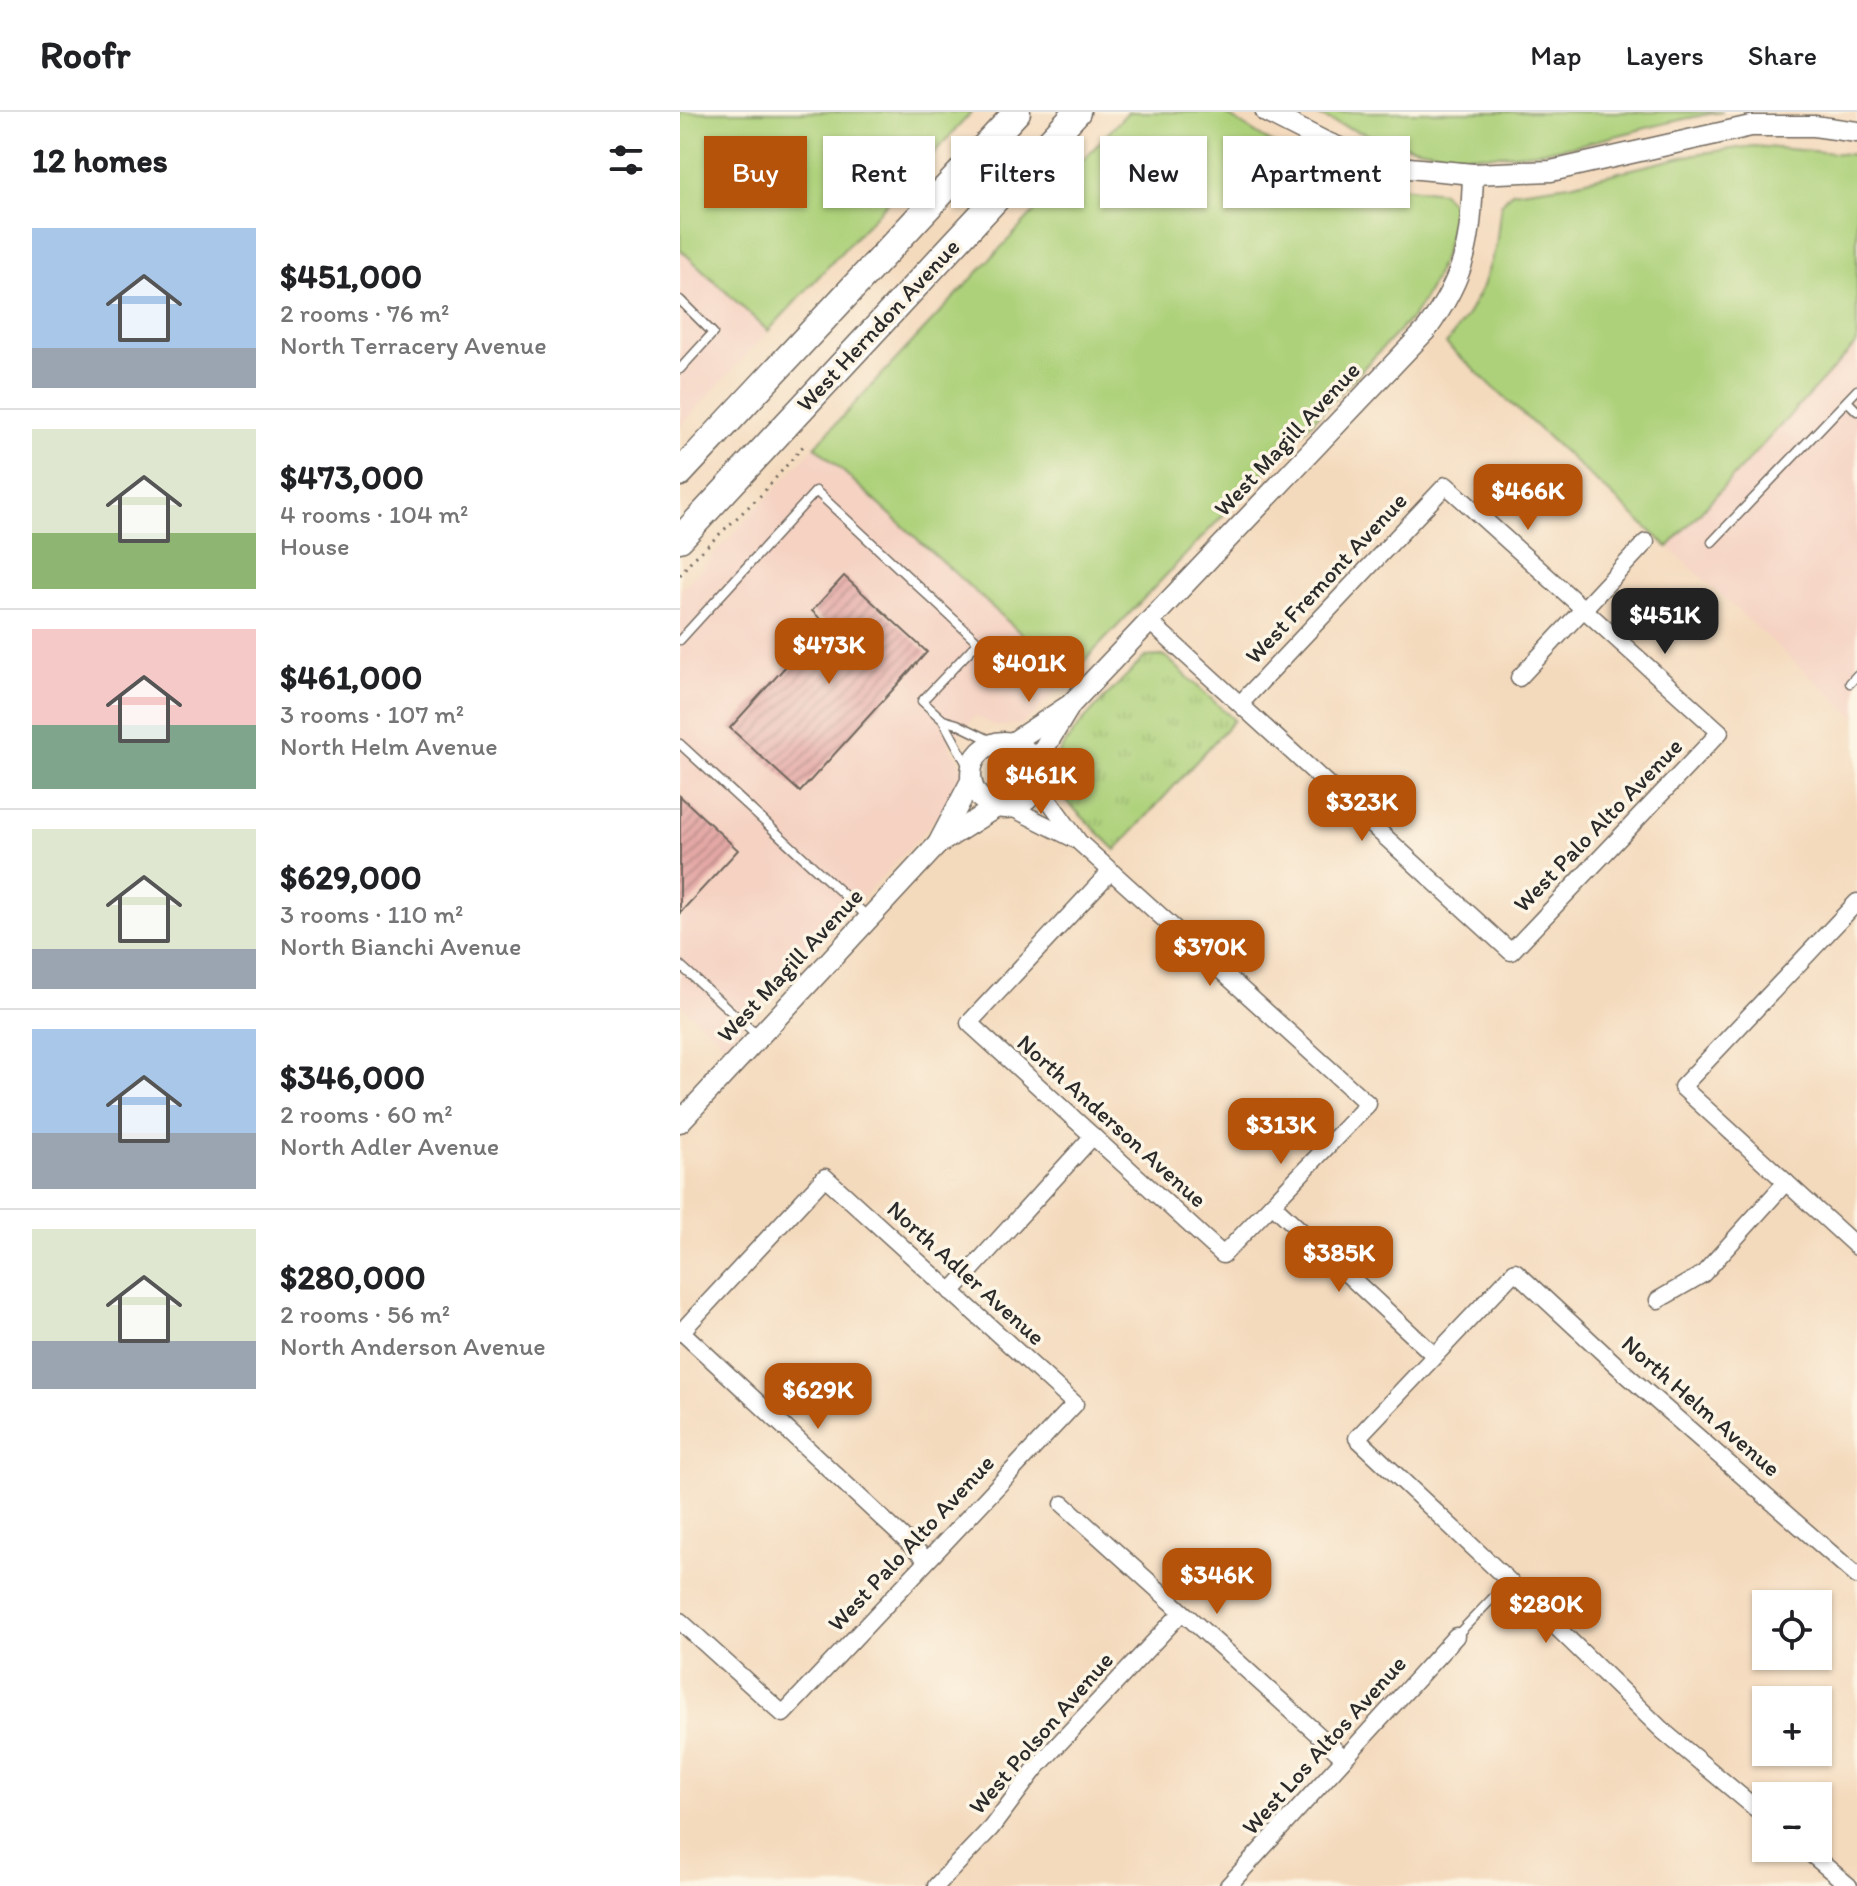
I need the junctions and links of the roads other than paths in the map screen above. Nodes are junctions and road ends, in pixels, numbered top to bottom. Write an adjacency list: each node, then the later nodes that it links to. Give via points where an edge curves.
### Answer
1 (1017, 112): 11 (main road, West Herndon Avenue)
2 (1077, 112): 12 (main road, West Herndon Avenue)
3 (1266, 112): 5 (street, via 1359,156 1398,167)
4 (1857, 132): 5 (street, via 1751,126 1551,171)
5 (1473, 174): 16 (street, West Magill Avenue, via 1466,256 1435,318)
6 (680, 300): 7 (lane, via 713,333)
7 (680, 369)
8 (1857, 390): 9 (lane)
9 (1847, 401): 10 (lane); 14 (lane)
10 (1857, 411)
11 (680, 473)
12 (680, 539)
13 (1646, 542): 15 (street)
14 (1712, 542)
15 (1583, 609): 18 (street); 20 (street, West Fremont Avenue, via 1446,485); 20 (street, West Palo Alto Avenue, via 1720,732 1511,952)
16 (1150, 622): 19 (street, West Magill Avenue); 20 (street)
17 (680, 640): 21 (lane, via 816,491 978,642 922,701)
18 (1519, 678)
19 (1071, 704): 22 (street, West Magill Avenue); 24 (street, West Magill Avenue)
20 (1240, 704)
21 (943, 720): 22 (lane); 25 (lane)
22 (1004, 743): 24 (street, via 1026,750); 25 (street, via 981,750)
23 (680, 744): 31 (lane)
24 (1036, 774): 26 (street, via 1023,803); 27 (street)
25 (970, 775): 26 (street, via 983,802); 28 (street, West Magill Avenue)
26 (1003, 808): 27 (street); 28 (street, West Magill Avenue)
27 (1079, 842): 29 (street)
28 (938, 844): 31 (street, West Magill Avenue)
29 (1111, 871): 35 (street, North Anderson Avenue, via 969,1023); 37 (street, via 1368,1104)
30 (1857, 902): 36 (street, via 1682,1087)
31 (869, 918): 33 (street, West Magill Avenue)
32 (680, 965): 33 (lane)
33 (759, 1037): 34 (street, West Magill Avenue)
34 (680, 1122)
35 (1093, 1136): 37 (street, North Anderson Avenue, via 1223,1255); 39 (street)
36 (1786, 1182): 38 (street); 40 (street, via 1703,1274)
37 (1272, 1204): 42 (street)
38 (1857, 1247)
39 (951, 1292): 41 (street, North Adler Avenue, via 825,1177); 43 (street, North Adler Avenue)
40 (1658, 1300)
41 (681, 1332): 45 (street)
42 (1434, 1355): 46 (street, North Helm Avenue, via 1515,1271); 47 (street, via 1357,1438)
43 (1075, 1404): 45 (street, West Palo Alto Avenue)
44 (1063, 1504): 48 (street)
45 (927, 1560): 49 (street, West Palo Alto Avenue, via 783,1714)
46 (1857, 1576)
47 (1509, 1581): 50 (lane); 52 (street, via 1663,1731)
48 (1182, 1612): 51 (street); 54 (street, West Polson Avenue, via 1036,1768 991,1828)
49 (680, 1621)
50 (1456, 1636): 51 (street, West Los Altos Avenue)
51 (1344, 1758): 55 (street, West Los Altos Avenue)
52 (1752, 1805)
53 (1821, 1862): 56 (street)
54 (936, 1886)
55 (1228, 1886)
56 (1849, 1886)

